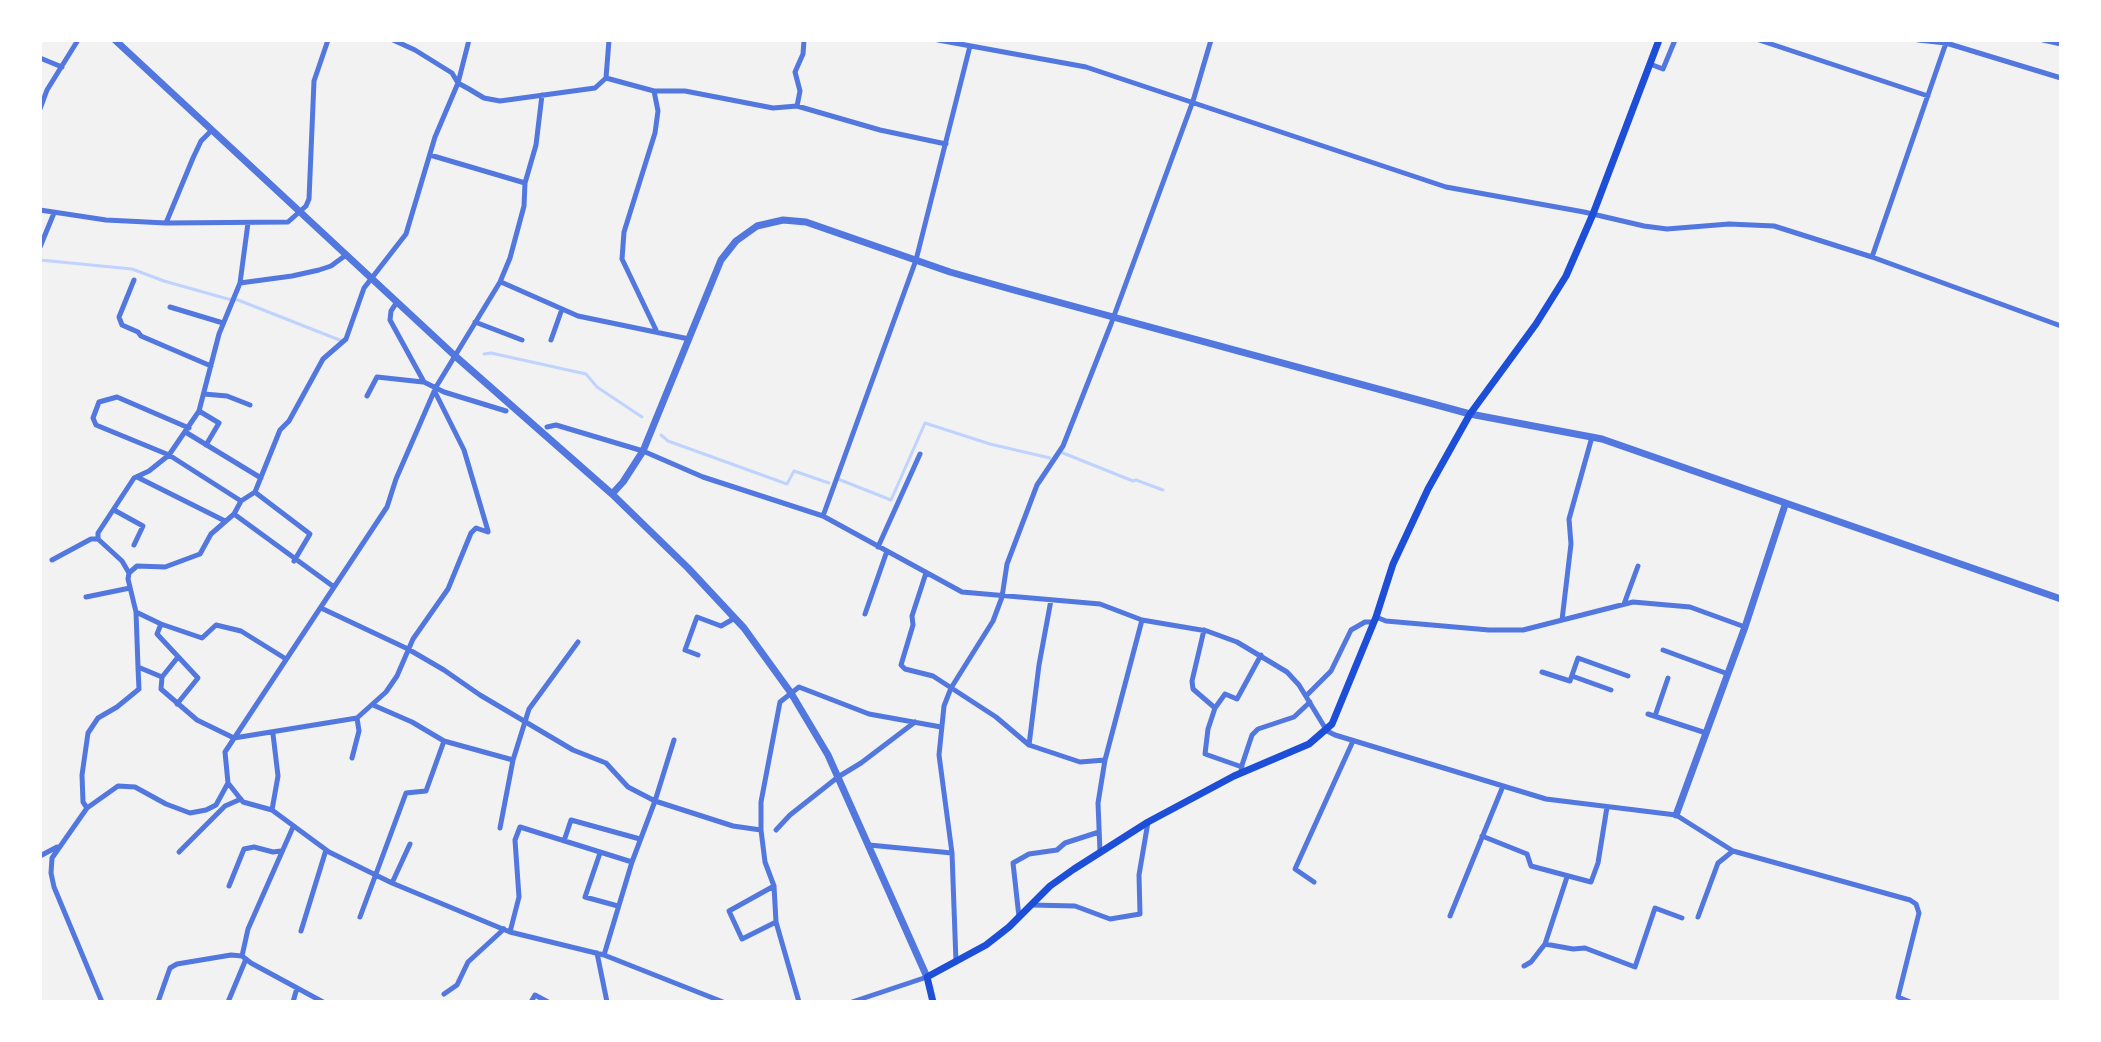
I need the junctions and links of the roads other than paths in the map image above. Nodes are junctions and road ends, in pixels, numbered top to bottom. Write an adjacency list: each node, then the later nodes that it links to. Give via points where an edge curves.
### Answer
1 (78, 40): 20 (street)
2 (115, 40): 30 (street)
3 (328, 40): 35 (street, via 314,81 311,185)
4 (393, 40): 23 (street, via 452,73)
5 (469, 40): 23 (street)
6 (609, 40): 21 (street)
7 (804, 40): 28 (street, via 795,72)
8 (938, 40): 17 (street)
9 (1211, 40): 27 (street)
10 (1659, 40): 19 (main road)
11 (1675, 40): 19 (street, via 1663,69)
12 (1759, 40): 26 (street)
13 (1918, 40): 15 (street)
14 (2043, 40): 16 (street)
15 (1946, 41): 22 (street); 26 (street)
16 (2061, 44)
17 (970, 46): 27 (street, via 1086,67); 31 (street)
18 (40, 58): 20 (street)
19 (1649, 64): 37 (main road)
20 (62, 67): 29 (street)
21 (606, 78): 24 (street); 25 (street, via 595,88)
22 (2061, 78)
23 (458, 83): 25 (street, via 500,101); 32 (street)
24 (654, 91): 28 (street, via 685,91 773,108); 55 (street, via 655,133 624,232 622,259)
25 (542, 95): 33 (street)
26 (1928, 96): 42 (street)
27 (1193, 101): 37 (street, via 1446,187); 51 (street)
28 (797, 106): 31 (street)
29 (40, 109)
30 (212, 130): 35 (street); 38 (street, via 201,141)
31 (946, 144): 43 (street)
32 (430, 155): 33 (street); 44 (street, via 406,234)
33 (525, 183): 46 (street, via 524,206)
34 (40, 210): 36 (street)
35 (300, 212): 39 (street, via 288,222); 41 (street)
36 (54, 213): 38 (street); 40 (street)
37 (1593, 214): 42 (street, via 1667,229 1774,226); 68 (main road, via 1558,289)
38 (166, 223): 39 (street)
39 (248, 223): 47 (street)
40 (40, 247)
41 (346, 254): 44 (street); 47 (street, via 319,270)
42 (1872, 257): 54 (street)
43 (916, 260): 51 (street); 56 (street, via 806,222 757,226 721,260); 84 (street)
44 (372, 278): 48 (street); 77 (street, via 346,339 323,359 280,430)
45 (134, 280): 60 (street, via 119,317 122,325)
46 (500, 282): 50 (street); 52 (street)
47 (240, 283): 53 (street)
48 (397, 302): 59 (street); 61 (street, via 390,320)
49 (170, 307): 53 (street)
50 (562, 309): 55 (street, via 610,324); 58 (street)
51 (1114, 316): 68 (street); 98 (street, via 1063,446 1037,485 1007,564)
52 (475, 322): 57 (street); 59 (street)
53 (223, 323): 60 (street)
54 (2061, 326)
55 (656, 330): 56 (street)
56 (690, 339): 73 (street)
57 (522, 340)
58 (551, 340)
59 (454, 355): 62 (street); 79 (street)
60 (211, 366): 63 (street)
61 (424, 382): 62 (street); 64 (street, via 377,377)
62 (435, 389): 67 (street); 95 (street, via 387,507); 113 (street, via 464,450 488,532 476,528 471,533 448,589)
63 (204, 394): 65 (street); 66 (street)
64 (367, 396)
65 (250, 405)
66 (199, 411): 70 (street); 72 (street, via 219,423)
67 (506, 411)
68 (1470, 414): 71 (street); 107 (main road, via 1419,507)
69 (547, 427): 73 (street, via 556,425)
70 (188, 430): 72 (street); 75 (street); 75 (street, via 117,397 99,402 96,425)
71 (1592, 437): 81 (street); 108 (street, via 1569,519)
72 (206, 445): 77 (street)
73 (643, 451): 79 (street); 84 (street, via 703,477)
74 (920, 454): 88 (street)
75 (169, 455): 76 (street); 80 (street)
76 (137, 477): 82 (street); 85 (street)
77 (261, 478): 78 (street)
78 (255, 492): 80 (street); 91 (street, via 310,534)
79 (612, 494): 105 (street)
80 (241, 501): 83 (street)
81 (1785, 505): 99 (street); 110 (street)
82 (114, 510): 86 (street, via 101,525); 87 (street, via 143,526)
83 (234, 514): 85 (street); 91 (street)
84 (823, 516): 88 (street)
85 (225, 521): 93 (street, via 200,554 165,567 137,566)
86 (98, 539): 90 (street); 93 (street)
87 (134, 545)
88 (878, 547): 89 (street)
89 (887, 551): 94 (street); 104 (street)
90 (52, 560)
91 (294, 561): 95 (street)
92 (1638, 566): 101 (street)
93 (129, 573): 96 (street)
94 (926, 573): 98 (street, via 962,592); 126 (street, via 901,665)
95 (334, 587): 102 (street)
96 (130, 588): 97 (street); 103 (street)
97 (86, 597)
98 (1002, 597): 100 (street); 126 (street)
99 (2061, 599)
100 (1051, 600): 106 (street, via 1100,604); 144 (street)
101 (1623, 605): 108 (street); 110 (street, via 1690,607)
102 (321, 608): 113 (street); 118 (street)
103 (136, 612): 109 (street); 119 (street)
104 (865, 614)
105 (735, 618): 115 (street, via 721,626 697,617 685,650); 128 (street)
106 (1142, 620): 111 (street); 147 (street)
107 (1375, 620): 108 (street, via 1510,630); 129 (street, via 1351,630 1331,671); 137 (main road)
108 (1562, 620)
109 (161, 624): 117 (street, via 157,634); 118 (street, via 202,638 216,625 241,631)
110 (1745, 627): 121 (street)
111 (1204, 630): 116 (street); 132 (street, via 1193,689)
112 (578, 642): 134 (street)
113 (408, 649): 131 (street, via 397,676); 134 (street)
114 (1663, 650): 121 (street)
115 (698, 655)
116 (1261, 655): 129 (street, via 1287,672); 132 (street, via 1237,699 1225,694)
117 (178, 657): 124 (street); 130 (street, via 198,678)
118 (286, 659): 140 (street)
119 (138, 667): 124 (street); 155 (street, via 139,689 98,718 88,733 82,775)
120 (1542, 672): 122 (street, via 1570,681)
121 (1728, 674): 138 (street)
122 (1572, 676): 123 (street, via 1578,658); 127 (street)
123 (1628, 676)
124 (162, 677): 130 (street, via 161,689)
125 (1668, 678): 138 (street, via 1651,715)
126 (951, 688): 136 (street); 144 (street)
127 (1611, 690)
128 (791, 693): 135 (street, via 799,687 869,714); 149 (street); 161 (street, via 776,714)
129 (1308, 699): 137 (street); 148 (street, via 1294,717 1252,735)
130 (177, 704): 140 (street)
131 (373, 705): 133 (street); 142 (street)
132 (1215, 708): 148 (street, via 1205,754)
133 (357, 718): 139 (street); 145 (street)
134 (524, 720): 146 (street); 153 (street, via 606,763 628,787)
135 (915, 722): 136 (street); 149 (street)
136 (941, 727): 176 (street, via 939,755)
137 (1327, 731): 143 (street); 148 (main road, via 1295,752)
138 (1706, 733): 157 (street)
139 (273, 734): 140 (street); 156 (street, via 278,776)
140 (234, 738): 150 (street, via 225,752)
141 (674, 740): 153 (street)
142 (444, 741): 146 (street); 179 (street, via 426,791 406,793)
143 (1353, 741): 151 (street); 181 (street, via 1295,869)
144 (1029, 745): 147 (street, via 1080,762)
145 (352, 758)
146 (513, 760): 160 (street)
147 (1105, 760): 163 (street)
148 (1240, 770): 158 (main road)
149 (838, 777): 162 (street); 168 (street)
150 (228, 783): 152 (street); 155 (street, via 216,805 190,813 135,787 118,786)
151 (1503, 786): 154 (street, via 1546,799); 164 (street)
152 (241, 799): 156 (street); 173 (street, via 225,806)
153 (655, 801): 161 (street); 165 (street)
154 (1607, 807): 157 (street); 180 (street, via 1591,882)
155 (87, 808): 169 (street)
156 (272, 810): 159 (street)
157 (1676, 815): 172 (street)
158 (1148, 822): 174 (main road); 185 (street, via 1139,875 1140,914 1110,919 1075,906)
159 (293, 827): 170 (street); 171 (street)
160 (500, 828)
161 (761, 830): 184 (street)
162 (776, 830)
163 (1099, 832): 174 (street); 189 (street, via 1013,863)
164 (1482, 836): 180 (street, via 1527,854 1531,866); 187 (street)
165 (640, 839): 166 (street, via 571,820); 178 (street)
166 (564, 841): 175 (street); 194 (street, via 520,827 515,840 519,897)
167 (410, 844): 182 (street)
168 (868, 845): 176 (street); 200 (street)
169 (58, 847): 177 (street); 203 (street, via 52,858 54,887)
170 (326, 850): 179 (street); 193 (street)
171 (282, 851): 183 (street, via 244,849); 197 (street, via 248,929)
172 (1733, 851): 190 (street, via 1718,863); 215 (street, via 1916,904 1919,913 1898,997)
173 (179, 852)
174 (1100, 852): 185 (main road)
175 (600, 853): 178 (street); 186 (street, via 585,897)
176 (952, 853): 198 (street)
177 (40, 856)
178 (632, 862): 186 (street)
179 (377, 875): 182 (street); 188 (street)
180 (1567, 877): 195 (street)
181 (1314, 882)
182 (392, 883): 194 (street)
183 (229, 886)
184 (774, 886): 192 (street); 192 (street, via 729,911 742,939)
185 (1031, 905): 189 (main road)
186 (618, 906): 196 (street)
187 (1450, 916)
188 (360, 917)
189 (1019, 917): 198 (main road)
190 (1698, 917)
191 (1682, 918): 195 (street, via 1655,908 1635,967 1585,948)
192 (776, 922): 212 (street)
193 (301, 931)
194 (507, 931): 196 (street); 202 (street, via 468,962 457,985)
195 (1545, 944): 199 (street)
196 (600, 954): 210 (street); 211 (street)
197 (244, 957): 201 (street); 204 (street, via 177,964 170,968); 205 (street)
198 (956, 963): 200 (main road)
199 (1524, 966)
200 (927, 977): 213 (street); 214 (main road)
201 (297, 988): 206 (street); 207 (street)
202 (444, 994)
203 (102, 1002)
204 (158, 1002)
205 (228, 1002)
206 (293, 1002)
207 (323, 1002)
208 (531, 1002): 209 (street, via 535,995)
209 (548, 1002)
210 (607, 1002)
211 (723, 1002)
212 (799, 1002)
213 (852, 1002)
214 (933, 1002)
215 (1910, 1002)

